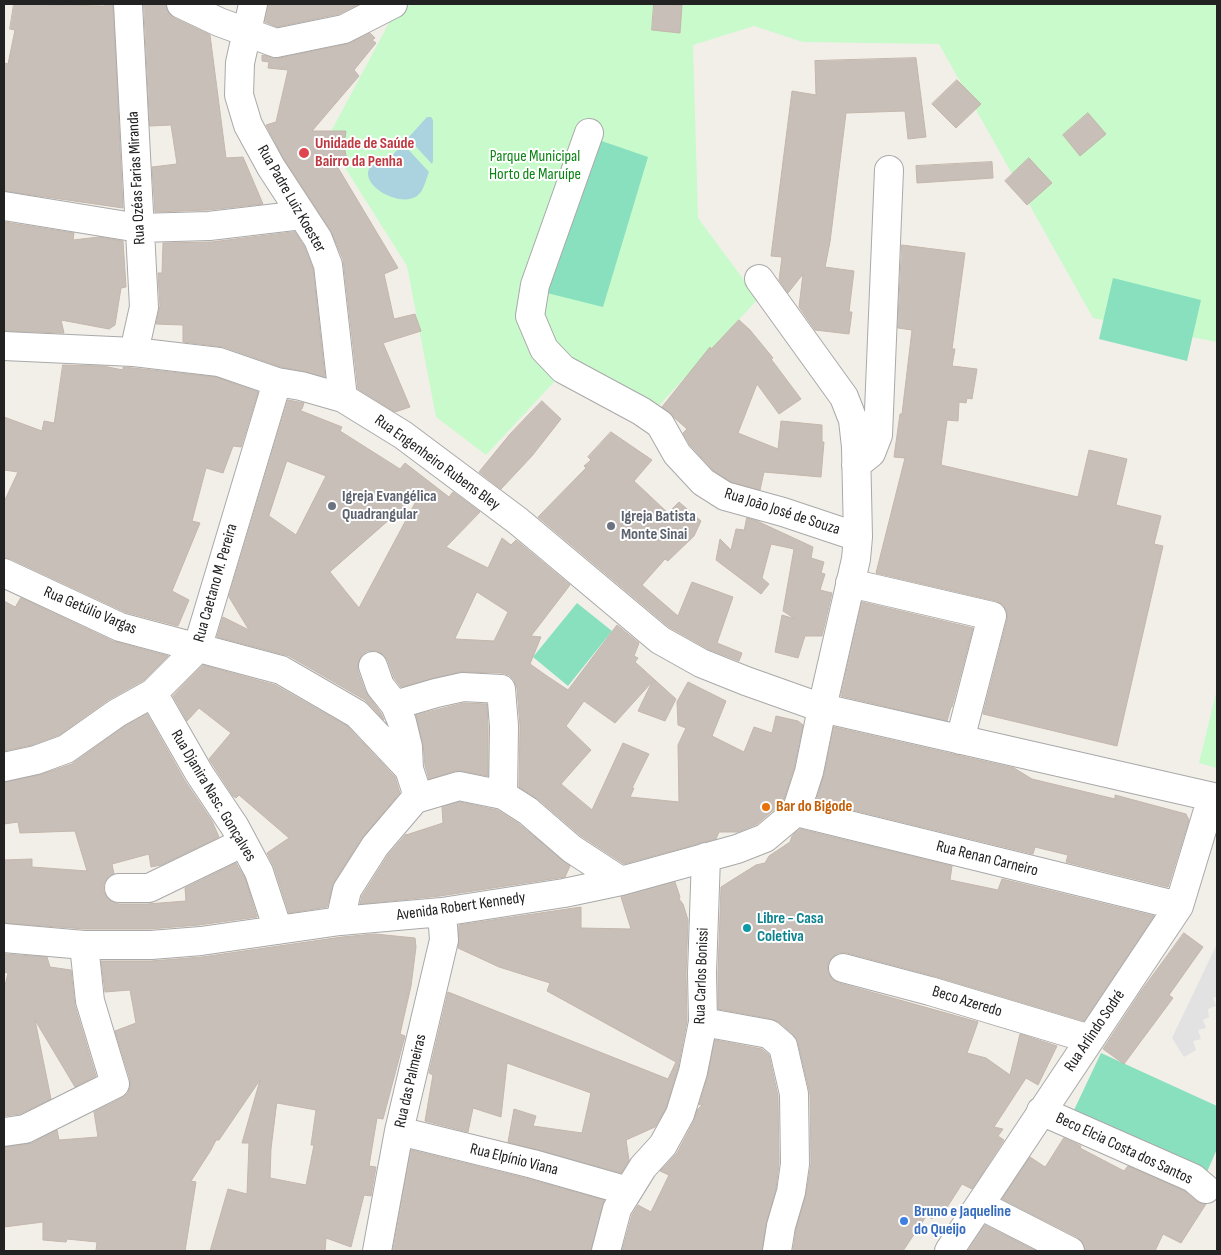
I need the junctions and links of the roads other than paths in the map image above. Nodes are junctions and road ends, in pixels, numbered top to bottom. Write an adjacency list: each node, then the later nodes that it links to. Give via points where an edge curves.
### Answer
1 (128, 4): 10 (street, Rua Ozéas Farias Miranda)
2 (180, 4): 5 (street)
3 (253, 4): 5 (street, Rua Padre Luiz Koester)
4 (393, 4): 5 (street, via 344,29 276,43)
5 (248, 32): 9 (street, Rua Padre Luiz Koester, via 240,63 239,95 248,125)
6 (589, 133): 17 (street, Rua João José de Souza, via 535,285 530,316 544,349 563,369 660,424 677,454 703,482 725,496)
7 (889, 170): 16 (street, via 878,435 871,453)
8 (4, 206): 10 (street)
9 (302, 215): 10 (street, via 209,226); 15 (street, Rua Padre Luiz Koester, via 318,239 328,264)
10 (139, 228): 13 (street, Rua Ozéas Farias Miranda, via 144,307)
11 (759, 279): 16 (street, via 844,396 853,420)
12 (4, 346): 13 (street, Rua Engenheiro Rubens Bley)
13 (134, 352): 14 (street, Rua Engenheiro Rubens Bley, via 220,362)
14 (277, 382): 15 (street, Rua Engenheiro Rubens Bley); 20 (street, Rua Caetano M. Pereira)
15 (343, 398): 24 (street, Rua Engenheiro Rubens Bley, via 403,435 518,521 660,640 700,663)
16 (856, 465): 17 (street)
17 (858, 537): 19 (street, Rua João José de Souza)
18 (4, 573): 20 (street, Rua Getúlio Vargas, via 120,627)
19 (850, 582): 24 (street, Rua João José de Souza); 25 (street, via 992,616)
20 (197, 649): 22 (street, Rua Caetano M. Pereira); 27 (street, Rua Getúlio Vargas, via 280,670 332,699 357,714)
21 (373, 666): 23 (street, via 380,686)
22 (153, 693): 26 (street, Rua Caetano M. Pereira, via 117,713 66,749 36,760); 32 (street, Rua Djanira Nasc. Gonçalves)
23 (395, 705): 27 (street, via 408,747); 28 (street, via 463,687 501,689)
24 (822, 708): 25 (street); 31 (street, via 809,772)
25 (960, 740): 29 (street)
26 (5, 763)
27 (409, 769): 30 (street, Rua Getúlio Vargas, via 416,790)
28 (503, 795): 30 (street, via 459,786); 34 (street, via 528,810 572,849)
29 (1214, 798): 36 (street, Rua Arlindo Sodré)
30 (415, 799): 38 (street, via 375,846 347,890)
31 (796, 812): 33 (street, Avenida Robert Kennedy, via 765,838); 36 (street, Rua Renan Carneiro)
32 (242, 843): 35 (street, via 149,888); 39 (street, Rua Djanira Nasc. Gonçalves, via 259,872)
33 (706, 857): 34 (street, Avenida Robert Kennedy); 43 (street, Rua Carlos Bonissi)
34 (621, 881): 37 (street, Avenida Robert Kennedy)
35 (119, 888)
36 (1179, 906): 44 (street, Rua Arlindo Sodré)
37 (442, 912): 38 (street, Avenida Robert Kennedy); 46 (street, Rua das Palmeiras, via 444,940)
38 (340, 921): 39 (street, Avenida Robert Kennedy)
39 (278, 930): 41 (street, Avenida Robert Kennedy, via 159,945)
40 (4, 938): 41 (street, Avenida Robert Kennedy)
41 (84, 944): 47 (street, via 90,1001 114,1084 25,1129)
42 (843, 968): 44 (street, Beco Azeredo)
43 (703, 1022): 49 (street, Rua Carlos Bonissi, via 680,1114 663,1145 643,1167); 53 (street, via 769,1034 783,1046 794,1094 795,1164)
44 (1090, 1039): 45 (street, Rua Arlindo Sodré)
45 (1041, 1111): 48 (street, Beco Elcia Costa dos Santos, via 1193,1178); 50 (street, Rua Arlindo Sodré)
46 (399, 1131): 49 (street, Rua Elpínio Viana); 51 (street, Rua das Palmeiras)
47 (4, 1132)
48 (1206, 1189)
49 (628, 1191): 52 (street, Rua Carlos Bonissi, via 617,1210)
50 (980, 1205): 54 (street, Rua Arlindo Sodré); 55 (street)
51 (377, 1251)
52 (606, 1251)
53 (777, 1251)
54 (949, 1251)
55 (1070, 1251)

